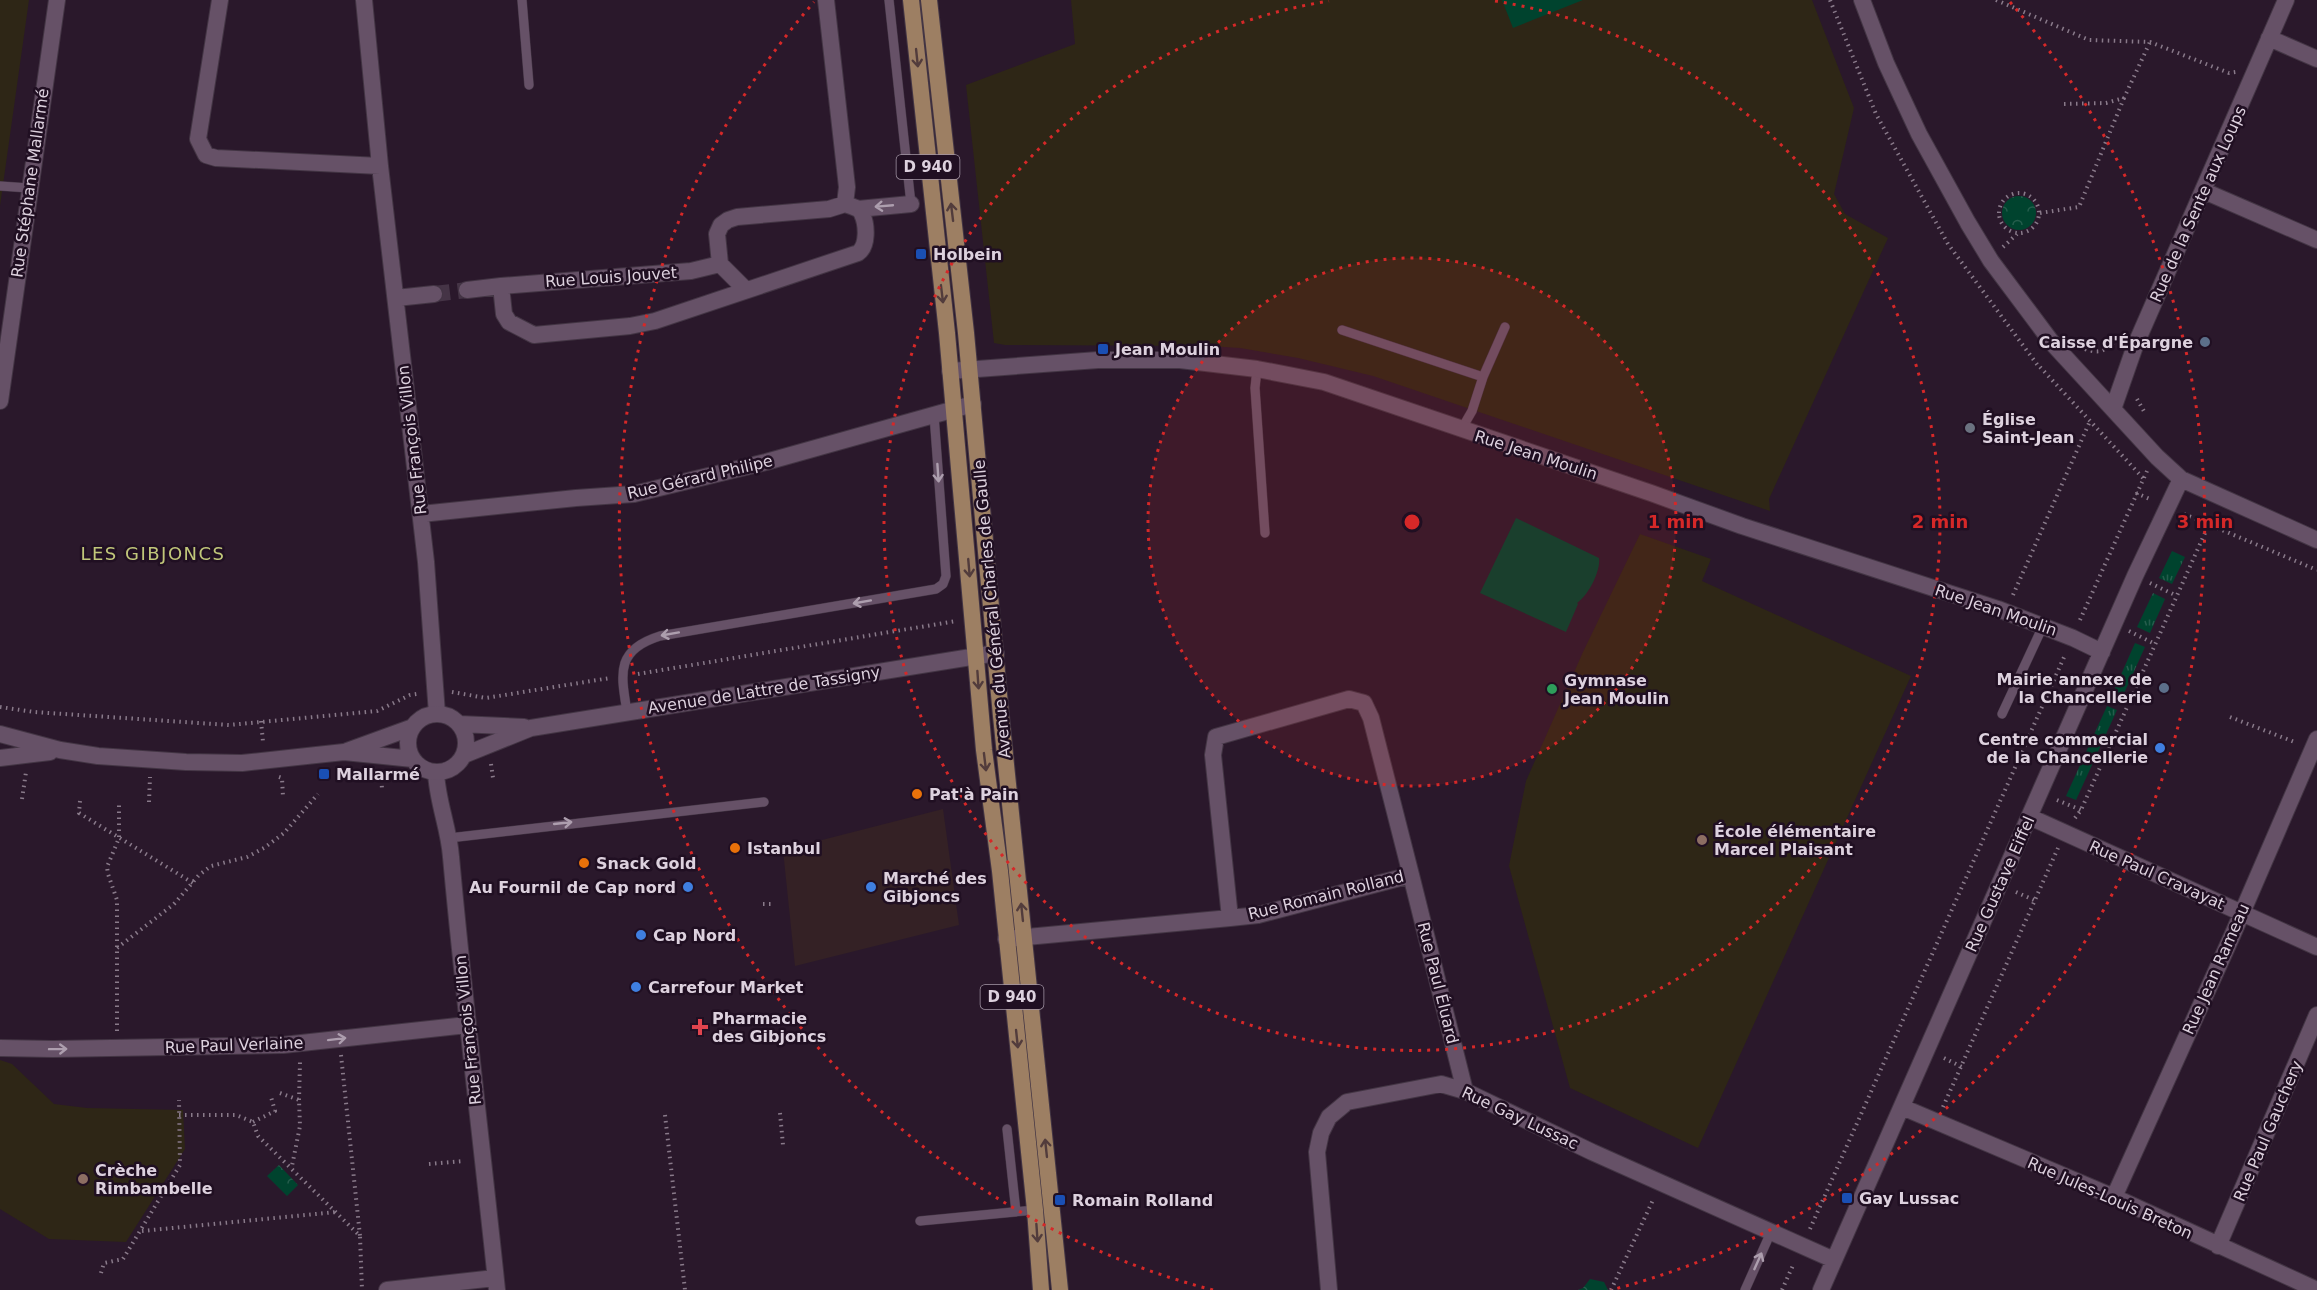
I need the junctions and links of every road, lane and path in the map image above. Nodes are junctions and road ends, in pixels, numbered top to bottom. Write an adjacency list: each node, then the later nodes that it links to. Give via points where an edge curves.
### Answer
1 (57, 0): 22 (street, Rue Stéphane Mallarmé)
2 (220, 0): 20 (street, via 198,139 207,155)
3 (364, 0): 20 (street, Rue François Villon)
4 (522, 0): 17 (lane)
5 (826, 0): 25 (street)
6 (889, 0): 24 (lane)
7 (911, 0): 39 (main road, Avenue du Général Charles de Gaulle / D 940, one-way to 39)
8 (929, 0): 37 (main road, Avenue du Général Charles de Gaulle / D 940, one-way to 8)
9 (1830, 0): 36 (path, via 1876,114 1948,244)
10 (1862, 0): 45 (street, via 1919,134 1991,261 2053,344)
11 (1996, 0): 14 (path, via 2089,40)
12 (2286, 0): 13 (street, Rue de la Sente aux Loups)
13 (2269, 38): 15 (street); 16 (street, Rue de la Sente aux Loups)
14 (2150, 42): 16 (path, via 2229,73); 18 (path)
15 (2317, 59)
16 (2258, 67): 23 (street, Rue de la Sente aux Loups)
17 (529, 85)
18 (2124, 98): 19 (path, via 2106,103); 26 (path, via 2079,207)
19 (2064, 104)
20 (380, 166): 33 (street, Rue François Villon)
21 (0, 186): 22 (lane)
22 (29, 189): 42 (street, Rue Stéphane Mallarmé)
23 (2204, 191): 27 (street); 45 (street, Rue de la Sente aux Loups, via 2135,346)
24 (911, 204): 25 (street, one-way to 25)
25 (851, 206): 28 (street, via 728,220 717,234); 31 (street, via 862,214 863,249)
26 (2040, 213): 26 (path, via 2035,200 2024,193 2005,198 1999,211 2006,228 2018,233 2030,230)
27 (2317, 240)
28 (720, 264): 29 (street, Rue Louis Jouvet, via 691,271); 31 (street)
29 (501, 286): 30 (street, Rue Louis Jouvet); 31 (street, via 504,314 509,322 534,335 655,321)
30 (467, 290)
31 (746, 291)
32 (434, 294): 33 (street)
33 (396, 298): 54 (street, Rue François Villon)
34 (1505, 327): 40 (lane)
35 (1342, 330): 40 (lane)
36 (2039, 367)
37 (970, 369): 38 (street, Rue Jean Moulin, via 1180,360); 39 (street, Rue Jean Moulin); 43 (main road, Avenue du Général Charles de Gaulle / D 940)
38 (1257, 369): 49 (street, Rue Jean Moulin, via 1324,382); 55 (lane)
39 (950, 371): 44 (main road, Avenue du Général Charles de Gaulle / D 940)
40 (1483, 377): 49 (lane)
41 (2136, 394): 47 (path)
42 (0, 401)
43 (973, 404): 44 (street, Rue Gérard Philipe); 67 (main road, Avenue du Général Charles de Gaulle / D 940)
44 (954, 410): 46 (street, Rue Gérard Philipe); 61 (main road, Avenue du Général Charles de Gaulle / D 940, one-way to 61)
45 (2113, 410): 50 (street)
46 (934, 415): 54 (street, Rue Gérard Philipe, via 634,495); 69 (lane, one-way to 69, via 946,576 943,584 936,589 660,636 633,650)
47 (2151, 419)
48 (2090, 421): 60 (path)
49 (1461, 430): 60 (street, Rue Jean Moulin)
50 (2157, 457): 51 (street); 52 (path)
51 (2181, 479): 53 (street, Rue Gustave Eiffel); 56 (street)
52 (2136, 493): 53 (path); 64 (path)
53 (2168, 507): 57 (path); 58 (street, Rue Gustave Eiffel)
54 (421, 514): 70 (street, Rue François Villon)
55 (1265, 533)
56 (2317, 540)
57 (2317, 570)
58 (2135, 576): 59 (path); 62 (street, Rue Gustave Eiffel)
59 (2176, 596)
60 (2005, 612): 63 (street, Rue Jean Moulin)
61 (973, 618): 68 (main road, Avenue du Général Charles de Gaulle / D 940); 69 (path)
62 (2115, 624): 65 (path); 66 (street, Rue Gustave Eiffel)
63 (2043, 626): 64 (street, Rue Jean Moulin); 74 (lane)
64 (2073, 638): 66 (street, Rue Jean Moulin); 138 (path)
65 (2155, 644)
66 (2102, 651): 88 (street, Rue Gustave Eiffel)
67 (996, 653): 68 (street, Avenue de Lattre de Tassigny); 104 (main road, Avenue du Général Charles de Gaulle / D 940, one-way to 67)
68 (976, 656): 72 (street, Avenue de Lattre de Tassigny); 105 (main road, Avenue du Général Charles de Gaulle / D 940, one-way to 105)
69 (621, 676): 70 (path, via 486,698 458,691); 72 (lane)
70 (434, 693): 71 (path, via 410,695 377,711 229,725); 73 (street, Rue François Villon)
71 (0, 707)
72 (627, 712): 78 (street, Avenue de Lattre de Tassigny)
73 (437, 714): 76 (street); 77 (street)
74 (2002, 714)
75 (2230, 717): 80 (path)
76 (459, 724): 78 (street, Avenue de Lattre de Tassigny); 83 (street, via 465,737)
77 (413, 727): 82 (street); 85 (street, via 408,743)
78 (531, 728): 83 (street, Avenue de Lattre de Tassigny)
79 (0, 734): 81 (street)
80 (2315, 744): 102 (street, Rue Jean Rameau)
81 (60, 750): 82 (street, via 150,760 242,763); 84 (street)
82 (344, 752): 85 (street)
83 (464, 755): 87 (street, via 453,768)
84 (0, 758)
85 (413, 759): 87 (street, via 419,766)
86 (150, 770): 92 (path)
87 (436, 772): 97 (street, Rue François Villon, via 437,794)
88 (2041, 792): 94 (path); 95 (street, Rue Gustave Eiffel)
89 (318, 794): 99 (path, via 264,848 247,857 211,866)
90 (80, 801): 96 (path, via 79,813)
91 (119, 802): 96 (path)
92 (149, 802)
93 (764, 802): 97 (lane, one-way to 93)
94 (2080, 810)
95 (2030, 817): 102 (street, Rue Paul Cravayat); 119 (street, Rue Gustave Eiffel)
96 (119, 838): 99 (path); 107 (path, via 108,867 117,900)
97 (449, 838): 109 (street, Rue François Villon)
98 (1411, 874): 103 (street, Rue Romain Rolland, via 1258,915); 103 (street, Rue Romain Rolland, via 1371,718 1364,703 1349,699 1216,737 1213,755); 114 (street, Rue Paul Éluard)
99 (193, 883): 107 (path, via 174,904)
100 (763, 904): 101 (path)
101 (775, 904)
102 (2241, 913): 106 (street, Rue Paul Cravayat); 130 (street, Rue Jean Rameau)
103 (1230, 918): 104 (street, Rue Romain Rolland)
104 (1024, 936): 105 (street, Rue Romain Rolland); 147 (main road, Avenue du Général Charles de Gaulle / D 940, one-way to 104)
105 (1006, 939): 131 (main road, Avenue du Général Charles de Gaulle / D 940, one-way to 131)
106 (2317, 947)
107 (117, 948): 113 (path)
108 (2317, 1015): 139 (street, Rue Paul Gauchery)
109 (466, 1025): 110 (street, Rue Paul Verlaine); 126 (street, Rue François Villon)
110 (339, 1039): 111 (street, Rue Paul Verlaine, one-way to 110); 137 (path)
111 (300, 1044): 113 (street, Rue Paul Verlaine); 118 (path)
112 (0, 1048): 113 (street, Rue Paul Verlaine, one-way to 113)
113 (117, 1048)
114 (1465, 1091): 129 (street, Rue Gay Lussac); 148 (street, Rue Gay Lussac, via 1441,1084 1430,1086 1347,1102 1329,1117 1317,1152)
115 (280, 1093): 118 (path)
116 (271, 1097): 123 (path, via 275,1111)
117 (178, 1100): 121 (path)
118 (299, 1100): 128 (path, via 300,1126)
119 (1902, 1107): 130 (street, Rue Jules-Louis Breton); 140 (street, Rue Gustave Eiffel)
120 (780, 1113): 125 (path)
121 (179, 1115): 123 (path, via 236,1115); 135 (path, via 180,1165)
122 (665, 1115): 145 (path)
123 (253, 1122): 128 (path, via 258,1136)
124 (1007, 1129): 133 (lane)
125 (783, 1145)
126 (483, 1160): 127 (path); 142 (street, Rue François Villon)
127 (429, 1164)
128 (292, 1167): 132 (path)
129 (1661, 1183): 136 (street, Rue Gay Lussac); 149 (path)
130 (2114, 1197): 139 (street, Rue Jules-Louis Breton)
131 (1035, 1210): 133 (lane); 146 (main road, Avenue du Général Charles de Gaulle / D 940, one-way to 146)
132 (336, 1212): 135 (path); 137 (path)
133 (1016, 1212): 134 (lane)
134 (920, 1221)
135 (141, 1232): 141 (path, via 123,1259 104,1263)
136 (1771, 1232): 138 (street, Rue Gay Lussac); 150 (lane, one-way to 136)
137 (360, 1236): 143 (path)
138 (1802, 1245): 140 (street, Rue Gay Lussac); 151 (path)
139 (2218, 1246): 153 (street, Rue Jules-Louis Breton)
140 (1834, 1260): 152 (street, Rue Gustave Eiffel)
141 (101, 1273)
142 (496, 1284): 144 (street)
143 (362, 1290)
144 (387, 1290)
145 (685, 1290)
146 (1041, 1290)
147 (1060, 1290)
148 (1329, 1290)
149 (1611, 1290)
150 (1745, 1290)
151 (1782, 1290)
152 (1821, 1290)
153 (2317, 1290)

